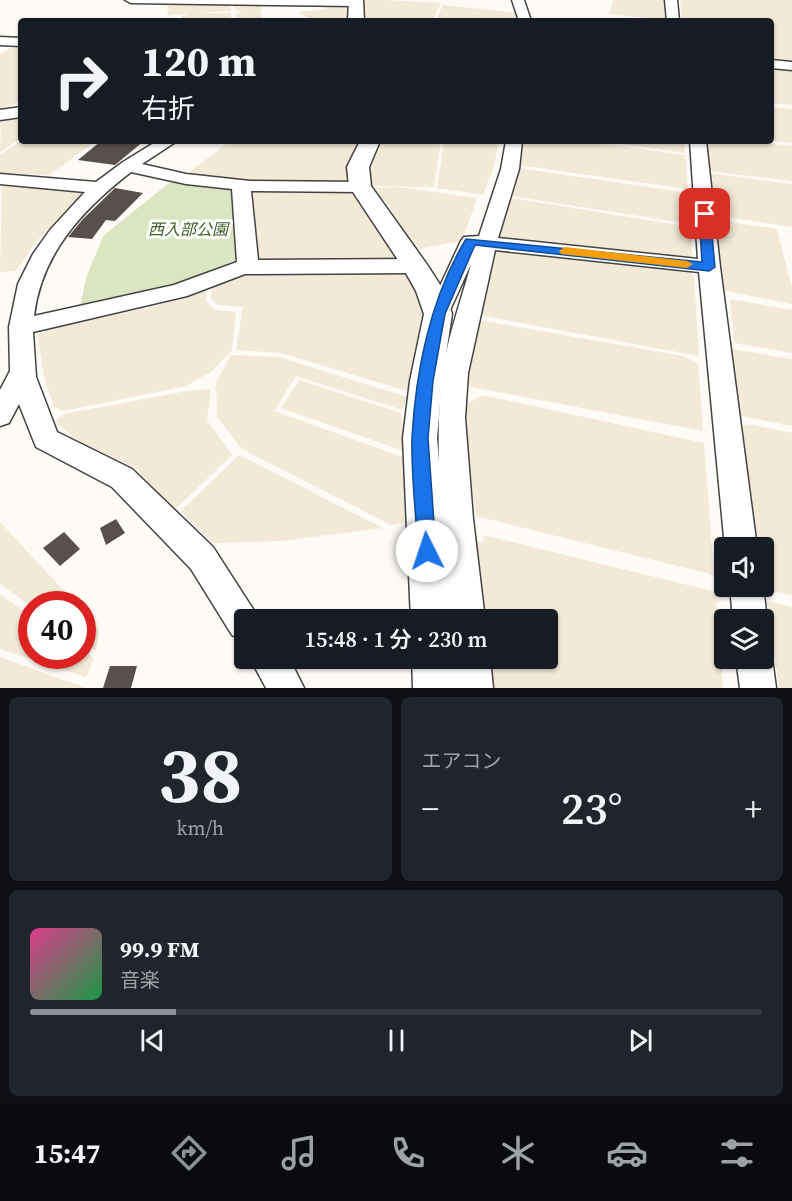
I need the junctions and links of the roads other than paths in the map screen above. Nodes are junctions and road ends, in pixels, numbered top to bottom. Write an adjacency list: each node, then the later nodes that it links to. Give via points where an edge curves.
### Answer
1 (130, 0): 4 (street)
2 (518, 0): 6 (street)
3 (671, 0): 7 (street)
4 (356, 1): 5 (street)
5 (356, 18)
6 (524, 18)
7 (673, 18)
8 (0, 41): 9 (street)
9 (18, 42)
10 (774, 64): 11 (street)
11 (792, 66)
12 (18, 112): 13 (street)
13 (0, 115)
14 (165, 144): 18 (street)
15 (368, 144): 21 (street, via 356,173)
16 (514, 144): 23 (street)
17 (698, 144): 26 (street)
18 (130, 167): 20 (street); 22 (street)
19 (0, 179): 22 (street)
20 (241, 185): 21 (street); 25 (street)
21 (361, 187): 24 (street)
22 (98, 188): 28 (street, via 51,241 32,276)
23 (487, 242): 26 (street); 27 (street, via 471,242); 34 (street, via 455,373 452,418)
24 (415, 266): 25 (street); 27 (street)
25 (248, 267): 28 (street, via 179,291)
26 (709, 267): 31 (street)
27 (438, 314): 33 (street, via 420,438)
28 (21, 327): 29 (street)
29 (22, 371): 30 (street); 32 (street, via 46,439 122,478 202,558)
30 (0, 416)
31 (740, 537)
32 (235, 609)
33 (431, 609)
34 (467, 609)
35 (275, 669): 39 (street)
36 (435, 669): 40 (street)
37 (473, 669): 41 (street)
38 (755, 669): 42 (street)
39 (286, 688)
40 (436, 688)
41 (476, 688)
42 (758, 688)

